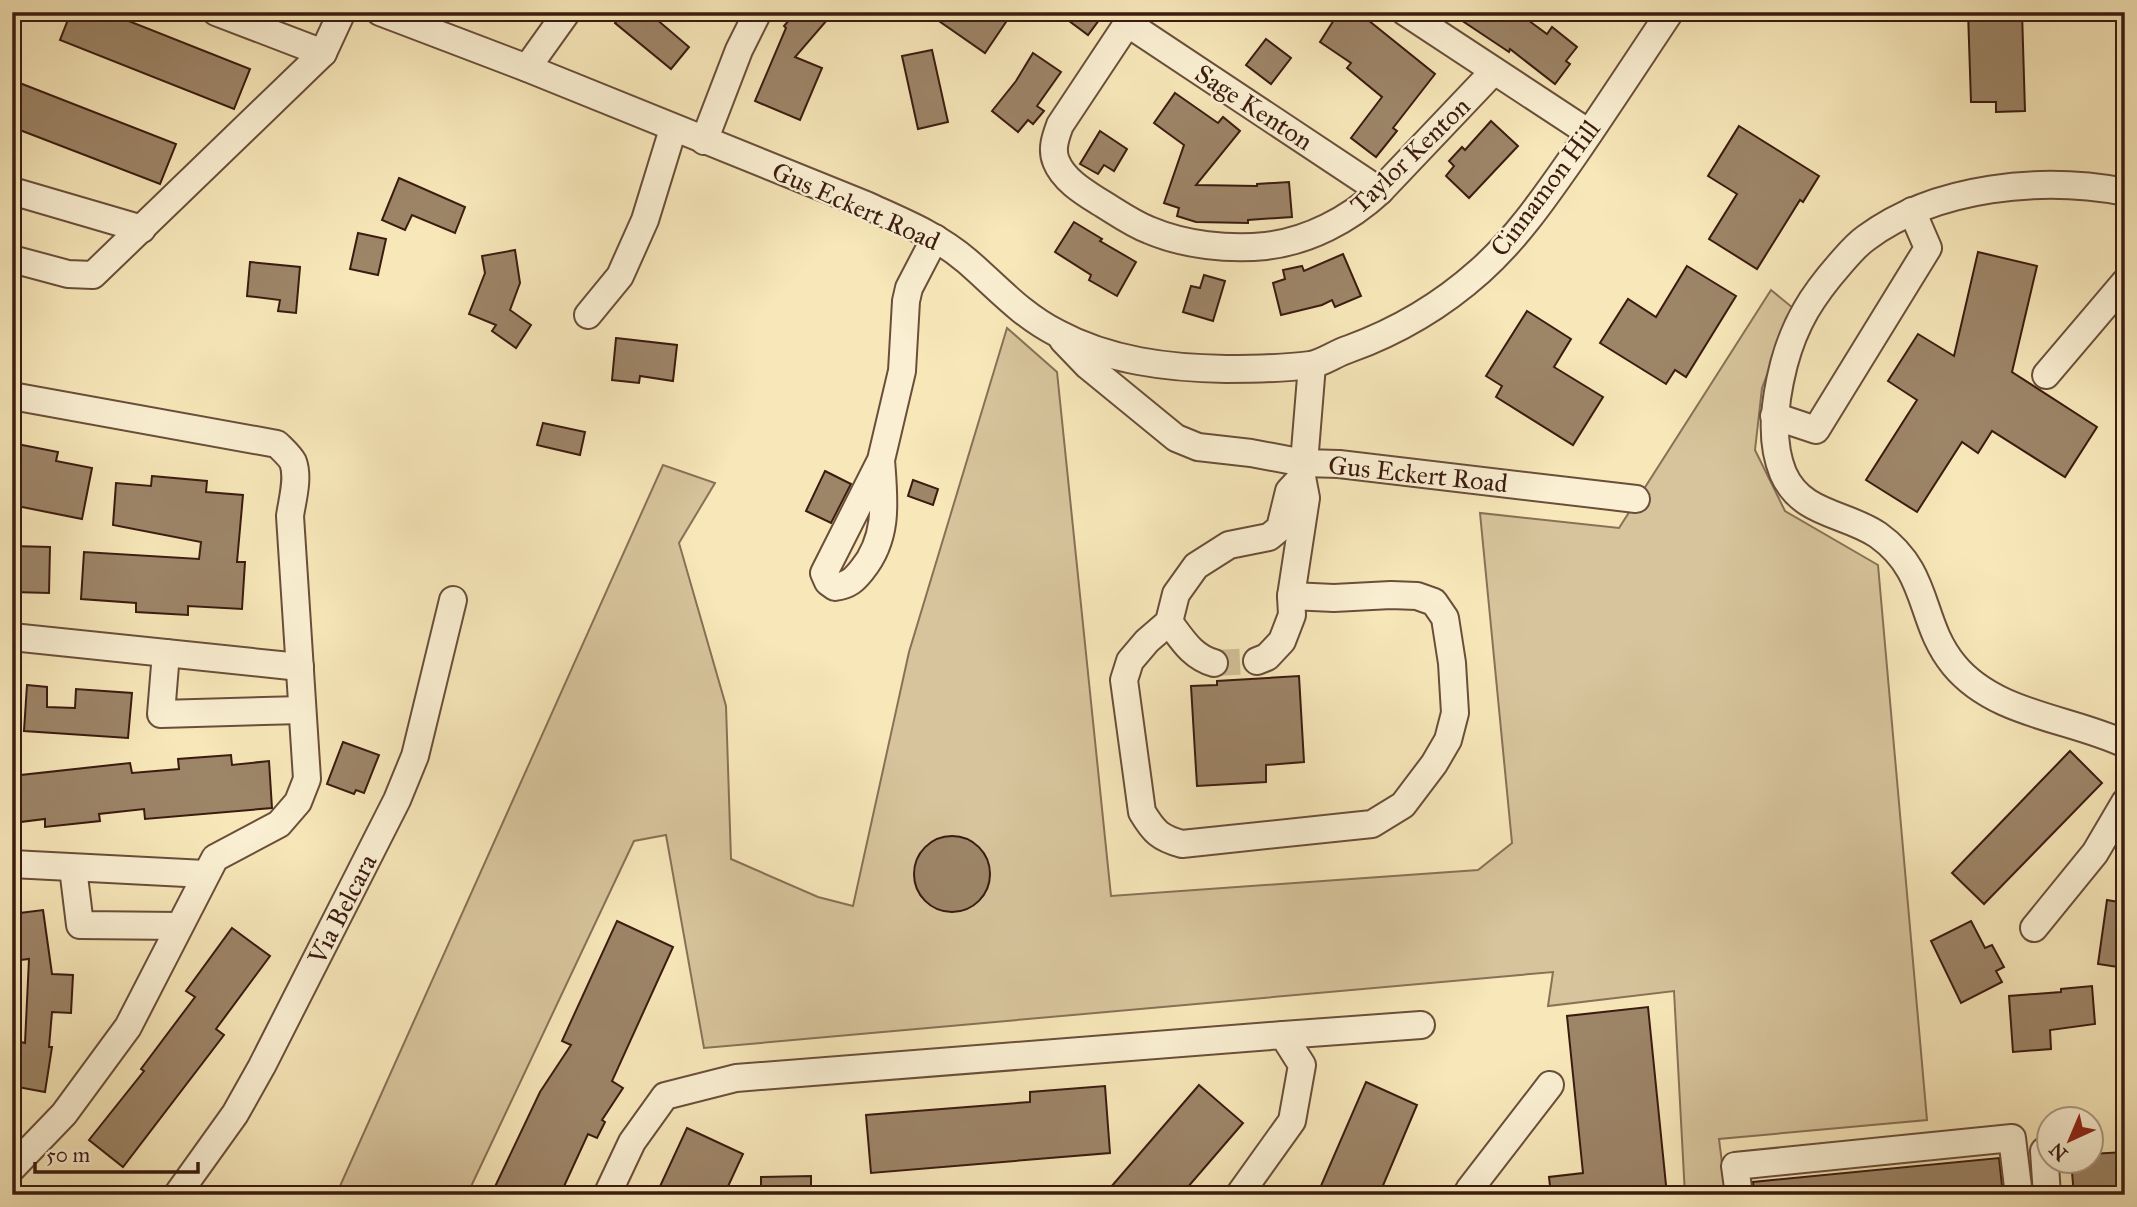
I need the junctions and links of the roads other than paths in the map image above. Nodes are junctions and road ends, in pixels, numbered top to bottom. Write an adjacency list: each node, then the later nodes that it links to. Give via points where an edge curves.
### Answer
1 (216, 12): 9 (street)
2 (342, 12): 9 (street)
3 (380, 12): 10 (street, Gus Eckert Road)
4 (567, 12): 10 (street)
5 (758, 12): 14 (street, via 738,50)
6 (1405, 12): 11 (street)
7 (1670, 12): 13 (street, Cinnamon Hill)
8 (1131, 18): 16 (street, Sage Kenton); 16 (street, Taylor Kenton, via 1060,125 1053,143 1064,175 1086,193 1150,231 1230,247 1267,246 1302,237 1342,220)
9 (323, 53): 19 (street)
10 (527, 68): 12 (street, Gus Eckert Road)
11 (1494, 71): 13 (street); 16 (street, Taylor Kenton)
12 (673, 128): 14 (street, Gus Eckert Road); 23 (street, via 645,220 620,276)
13 (1589, 133): 25 (street, Cinnamon Hill, via 1538,206 1480,271 1413,319)
14 (704, 141): 20 (street, Gus Eckert Road, via 866,205)
15 (12, 191): 19 (street)
16 (1380, 191)
17 (2125, 192): 18 (street, via 2050,184 1971,192)
18 (1912, 211): 28 (street, via 1854,249 1802,314 1790,342); 28 (street, via 1928,248 1816,430)
19 (142, 229): 21 (street, via 93,275 68,274)
20 (935, 238): 24 (street, Gus Eckert Road, via 1024,313); 29 (street, via 909,288 902,371)
21 (12, 259)
22 (2125, 282): 26 (street)
23 (587, 315)
24 (1057, 333): 25 (street, Gus Eckert Road, via 1113,355 1167,366); 30 (street, via 1088,366 1176,438 1198,447 1251,453)
25 (1312, 365): 30 (street, Gus Eckert Road)
26 (2046, 374)
27 (12, 396): 39 (street, via 277,444 293,463 290,516)
28 (1774, 416): 41 (street, via 1783,472 1791,488 1818,510 1877,535 1902,558 1918,582 1942,647 1967,679 2030,712)
29 (881, 460)
30 (1303, 470): 31 (street, Gus Eckert Road, via 1359,466); 32 (street, via 1306,498); 34 (street, via 1289,491 1280,528 1269,537 1229,545 1196,566 1176,594)
31 (1636, 499)
32 (1292, 596): 34 (street, via 1417,596 1434,602 1445,618 1455,713 1448,740 1403,805 1372,824 1182,844 1154,831 1142,813 1124,680 1130,662); 37 (street, via 1292,615 1282,642)
33 (453, 600): 54 (street, Via Belcara, via 415,756 397,800 262,1066 235,1114)
34 (1169, 622): 38 (street, via 1185,645 1202,660)
35 (12, 637): 36 (street)
36 (166, 653): 39 (street); 40 (street, via 161,714)
37 (1257, 661)
38 (1214, 663)
39 (300, 667): 40 (street)
40 (302, 710): 45 (street, via 307,779 298,802 279,824 215,858)
41 (2125, 744)
42 (2125, 802): 47 (street, via 2095,853)
43 (12, 864): 44 (street)
44 (73, 868): 45 (street); 46 (street, via 80,925)
45 (205, 874): 46 (street)
46 (179, 926): 51 (street, via 128,1027 64,1114)
47 (2034, 928)
48 (1420, 1025): 49 (street)
49 (1283, 1035): 55 (street, via 736,1078 665,1096 632,1142); 56 (street, via 1302,1066 1292,1121)
50 (1550, 1085): 53 (street)
51 (12, 1168)
52 (2046, 1176): 59 (street)
53 (1470, 1193)
54 (177, 1195)
55 (607, 1195)
56 (1239, 1195)
57 (1739, 1195): 58 (street, via 1735,1166 2012,1138)
58 (2019, 1195)
59 (2047, 1195)

